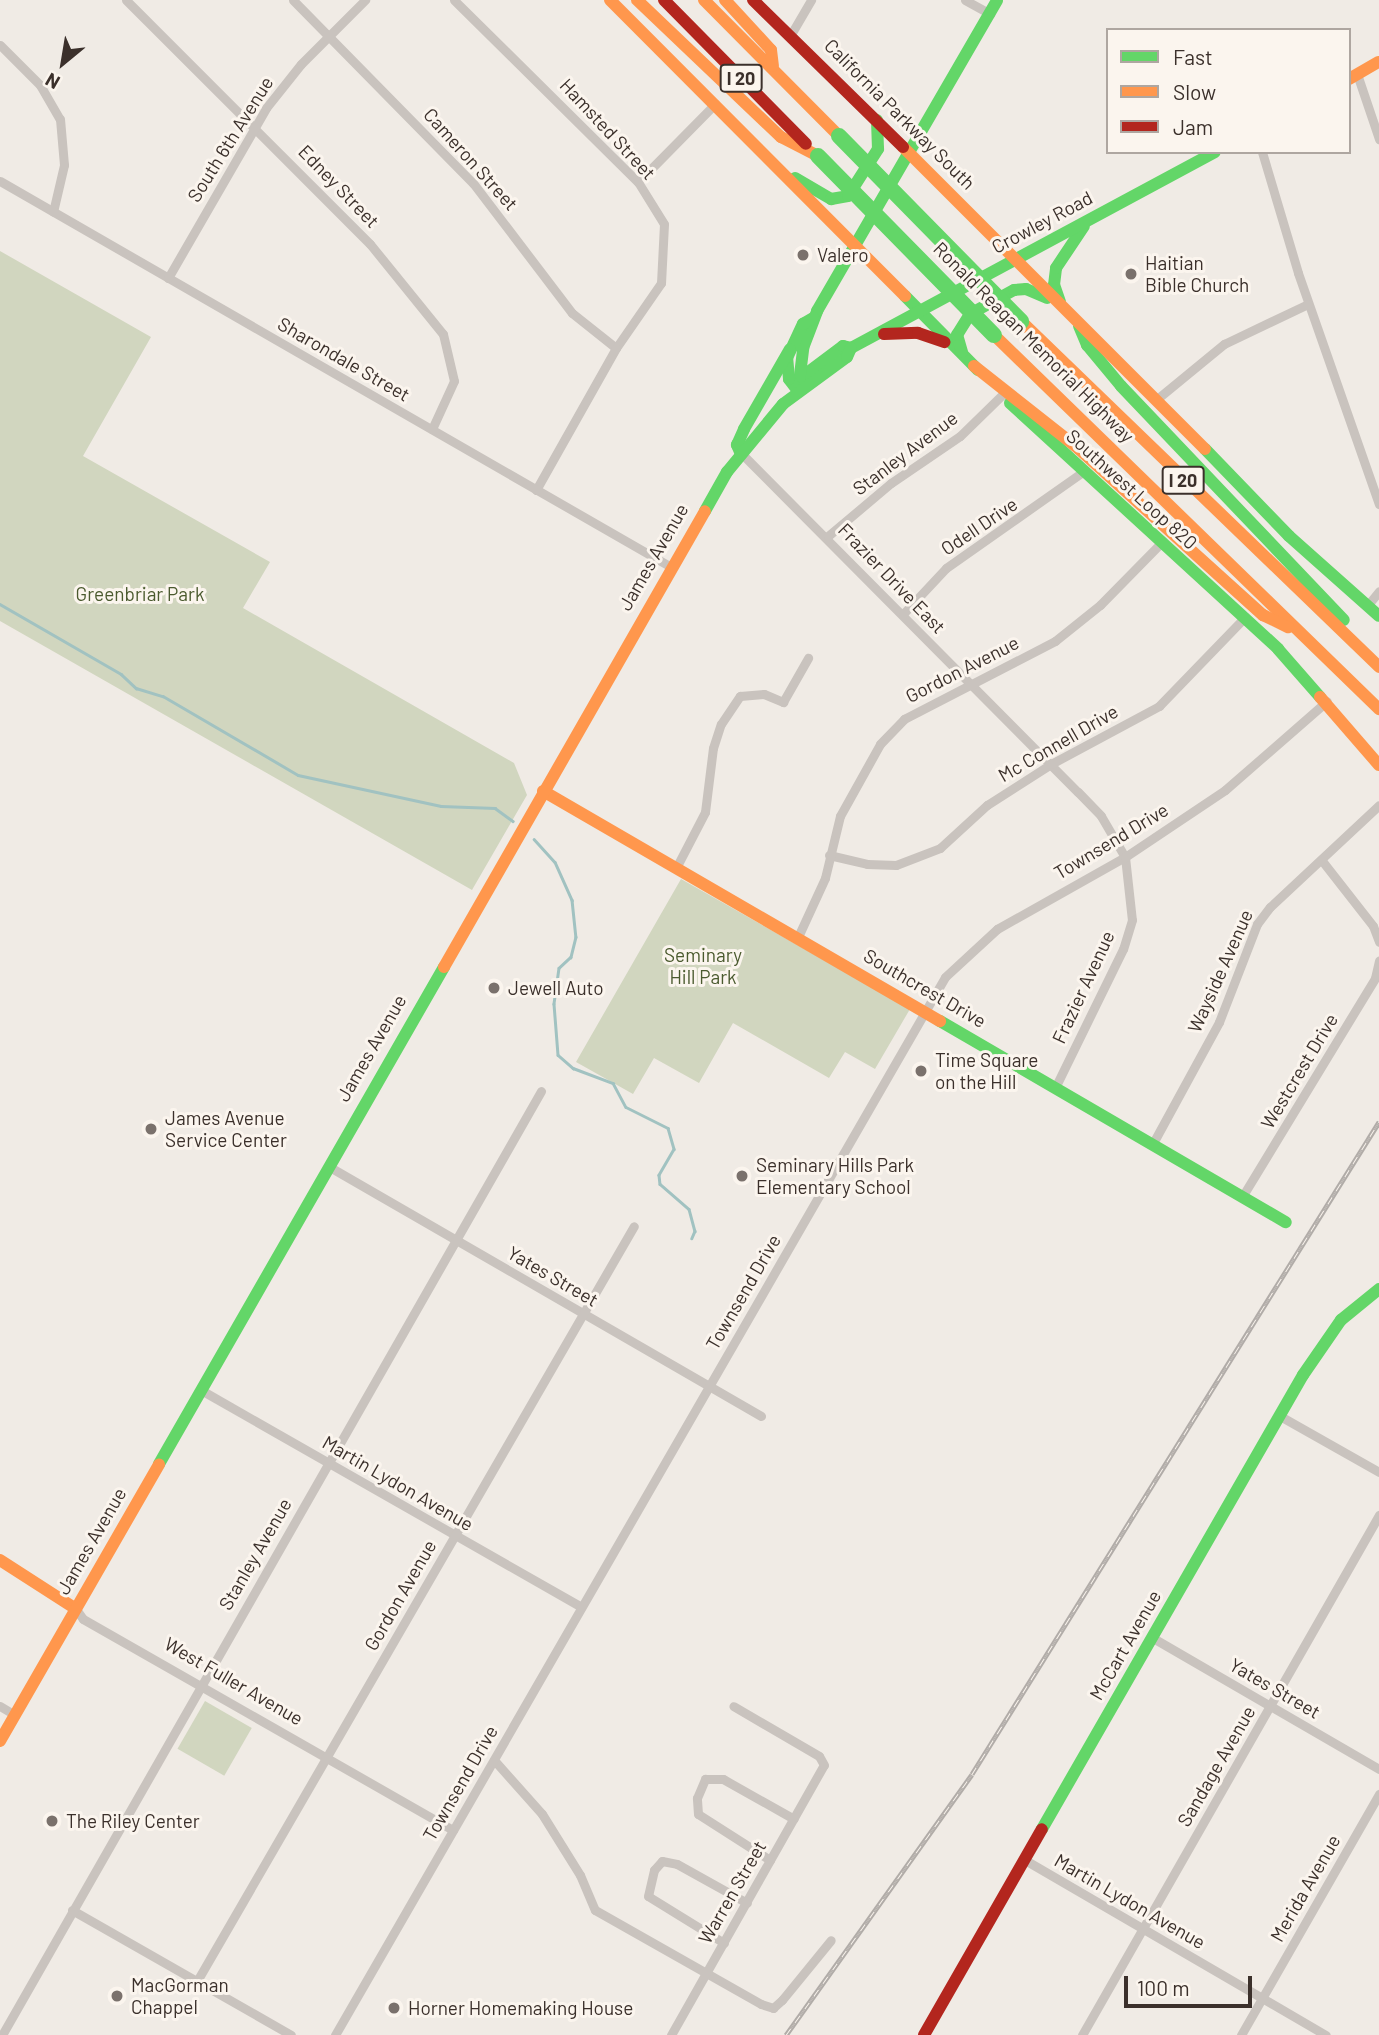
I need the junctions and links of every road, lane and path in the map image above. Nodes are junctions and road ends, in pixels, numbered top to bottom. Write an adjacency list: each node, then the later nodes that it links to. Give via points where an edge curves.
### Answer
1 (126, 0): 22 (street, Edney Street)
2 (293, 0): 14 (street, Cameron Street)
3 (365, 0): 14 (street, South 6th Avenue)
4 (454, 0): 30 (street, Hamsted Street)
5 (610, 0): 20 (main road)
6 (637, 0): 27 (main road, via 781,137)
7 (664, 0): 27 (main road, Ronald Reagan Memorial Highway / I 20)
8 (704, 0): 18 (main road, Ronald Reagan Memorial Highway / I 20)
9 (726, 0): 18 (main road, via 771,50)
10 (753, 0): 15 (main road, California Parkway South)
11 (811, 0): 15 (street)
12 (965, 0): 13 (street)
13 (993, 7): 24 (main road)
14 (327, 36): 22 (street, South 6th Avenue); 42 (street, Cameron Street, via 473,183 572,313)
15 (790, 36): 21 (main road, California Parkway South)
16 (0, 45): 31 (street, via 40,85 60,119 64,165)
17 (1379, 62): 19 (main road)
18 (774, 70): 62 (main road, Ronald Reagan Memorial Highway / I 20, bridge, via 1021,321)
19 (1353, 77): 23 (street)
20 (715, 104): 28 (main road); 30 (street)
21 (876, 119): 24 (main road, California Parkway South); 28 (main road, via 881,135 876,154 853,192 842,199 826,197)
22 (255, 125): 35 (street, South 6th Avenue); 49 (street, Edney Street, via 370,244 443,334 454,381)
23 (1379, 138)
24 (909, 152): 33 (main road); 34 (main road, California Parkway South)
25 (1211, 154): 32 (main road, Crowley Road)
26 (1263, 154): 36 (street)
27 (818, 156): 61 (main road, Ronald Reagan Memorial Highway / I 20, bridge, via 994,335)
28 (779, 168): 33 (main road, Southwest Loop 820)
29 (0, 181): 31 (street, Sharondale Street)
30 (638, 182): 42 (street, Hamsted Street, via 664,224 664,270 661,283)
31 (53, 212): 35 (street, Sharondale Street)
32 (1088, 220): 34 (main road, Crowley Road); 37 (main road, via 1056,268 1054,285)
33 (855, 245): 38 (main road, Southwest Loop 820); 39 (main road)
34 (1014, 260): 37 (main road); 38 (main road, Crowley Road)
35 (168, 278): 49 (street, Sharondale Street)
36 (1308, 304): 48 (street, via 1224,344); 53 (street)
37 (1060, 306): 40 (main road); 45 (main road, via 1021,289 970,314 957,335)
38 (918, 312): 41 (main road, Crowley Road); 43 (main road, Southwest Loop 820)
39 (813, 318): 44 (main road, via 803,324); 46 (main road, via 801,356)
40 (1079, 326): 48 (main road, via 1098,337); 62 (main road, via 1087,345 1121,386 1343,617)
41 (870, 338): 43 (main road, via 918,333); 46 (main road, Crowley Road, via 851,348 847,357 815,382)
42 (616, 348): 52 (street, Hamsted Street)
43 (956, 348): 45 (main road, Southwest Loop 820)
44 (790, 349): 46 (main road, via 787,372); 50 (main road, via 744,429 737,445)
45 (971, 363): 47 (main road, Southwest Loop 820); 61 (main road, via 1079,449 1263,615)
46 (803, 386): 50 (main road, James Avenue)
47 (1002, 396): 51 (main road, Southwest Loop 820); 54 (street, Stanley Avenue, via 960,436 891,483)
48 (1157, 399): 58 (main road, via 1289,536)
49 (432, 429): 52 (street, Sharondale Street)
50 (740, 452): 54 (street, Frazier Drive East); 56 (main road, James Avenue)
51 (1082, 474): 55 (main road, Southwest Loop 820); 59 (street, Odell Drive, via 946,568)
52 (536, 490): 56 (street, Sharondale Street)
53 (1379, 504)
54 (828, 536): 59 (street, Frazier Drive East)
55 (1160, 544): 60 (main road, Southwest Loop 820); 65 (street, Gordon Avenue, via 1080,623 1055,641)
56 (671, 568): 70 (main road, James Avenue)
57 (1379, 591): 58 (street)
58 (1373, 611)
59 (903, 614): 65 (street, Frazier Drive East)
60 (1245, 617): 66 (main road, Southwest Loop 820); 68 (street, Mc Connell Drive, via 1159,706)
61 (1304, 635): 67 (main road, Ronald Reagan Memorial Highway / I 20)
62 (1349, 637): 64 (main road, Ronald Reagan Memorial Highway / I 20)
63 (808, 658): 75 (street, via 783,702 764,694 740,696 721,724 713,748 705,812)
64 (1379, 667)
65 (970, 684): 68 (street, Frazier Drive East); 72 (street, Gordon Avenue, via 904,719 880,744 840,816)
66 (1327, 701): 69 (main road, Southwest Loop 820); 73 (street, Townsend Drive, via 1225,790)
67 (1379, 709)
68 (1051, 764): 72 (street, Mc Connell Drive, via 987,806 940,848 920,857 896,865); 73 (street, Frazier Drive East, via 1101,816)
69 (1379, 765)
70 (543, 791): 75 (main road, Southcrest Drive); 83 (main road, James Avenue)
71 (1379, 805): 74 (street, Wayside Avenue)
72 (829, 855): 76 (street, Gordon Avenue, via 825,878)
73 (1125, 857): 79 (street, Townsend Drive, via 977,944 945,977); 80 (street, Frazier Avenue, via 1132,895 1126,940)
74 (1323, 862): 77 (street, via 1373,926); 82 (street, Wayside Avenue, via 1270,907 1257,925 1219,1022)
75 (676, 868): 76 (main road, Southcrest Drive)
76 (797, 939): 79 (main road, Southcrest Drive)
77 (1379, 942)
78 (1379, 960): 84 (street, Westcrest Drive, via 1366,993)
79 (924, 1012): 80 (main road, Southcrest Drive); 90 (street, Townsend Drive)
80 (1055, 1088): 82 (main road, Southcrest Drive)
81 (541, 1091): 87 (street, Stanley Avenue)
82 (1152, 1145): 84 (main road, Southcrest Drive)
83 (328, 1166): 87 (street, Yates Street); 91 (main road, James Avenue)
84 (1242, 1197): 85 (main road, Southcrest Drive)
85 (1286, 1222)
86 (634, 1226): 89 (street, Gordon Avenue)
87 (456, 1240): 89 (street, Yates Street); 94 (street, Stanley Avenue)
88 (1379, 1289): 93 (main road, McCart Avenue, via 1341,1320)
89 (583, 1313): 90 (street, Yates Street); 97 (street, Gordon Avenue)
90 (709, 1386): 92 (street, Yates Street); 99 (street, Townsend Drive)
91 (201, 1390): 94 (street, Martin Lydon Avenue); 100 (main road, James Avenue)
92 (761, 1416)
93 (1280, 1416): 95 (street); 101 (main road, McCart Avenue)
94 (328, 1462): 97 (street, Martin Lydon Avenue); 102 (street, Stanley Avenue)
95 (1379, 1472)
96 (1379, 1515): 105 (street, Sandage Avenue)
97 (454, 1536): 99 (street, Martin Lydon Avenue); 108 (street, Gordon Avenue)
98 (0, 1560): 100 (main road, West Fuller Avenue)
99 (579, 1605): 109 (street, Townsend Drive)
100 (76, 1609): 102 (street, West Fuller Avenue, via 83,1619); 106 (main road, James Avenue)
101 (1153, 1638): 105 (street, Yates Street); 115 (main road, McCart Avenue)
102 (200, 1686): 108 (street, West Fuller Avenue); 117 (street, Stanley Avenue)
103 (0, 1706): 106 (street)
104 (733, 1706): 112 (street, Warren Street, via 818,1756 824,1765)
105 (1270, 1706): 110 (street, Yates Street); 118 (street, Sandage Avenue)
106 (15, 1715): 107 (main road, James Avenue)
107 (0, 1741)
108 (326, 1758): 113 (street, West Fuller Avenue); 122 (street, Gordon Avenue)
109 (494, 1760): 113 (street, Townsend Drive); 121 (street, via 542,1814 580,1875 595,1910)
110 (1379, 1769)
111 (1379, 1794): 123 (street, Merida Avenue)
112 (794, 1819): 114 (street, Warren Street); 114 (street, via 723,1779 705,1779 697,1798 698,1814)
113 (453, 1830): 126 (street, Townsend Drive)
114 (770, 1860): 116 (street, Warren Street)
115 (1025, 1860): 118 (street, Martin Lydon Avenue); 128 (main road, McCart Avenue)
116 (747, 1903): 120 (street, Warren Street); 120 (street, via 677,1864 662,1861 654,1870 648,1896)
117 (72, 1910): 122 (street); 124 (street, Stanley Avenue)
118 (1143, 1930): 123 (street, Martin Lydon Avenue); 129 (street, Sandage Avenue)
119 (831, 1940): 121 (street, via 774,2008)
120 (723, 1943): 121 (street, Warren Street)
121 (706, 1973): 127 (street, Warren Street)
122 (197, 1981): 125 (street)
123 (1262, 1998): 130 (street, Merida Avenue); 131 (street, Martin Lydon Avenue)
124 (2, 2035)
125 (291, 2035)
126 (335, 2035)
127 (671, 2035)
128 (924, 2035)
129 (1083, 2035)
130 (1241, 2035)
131 (1326, 2035)

